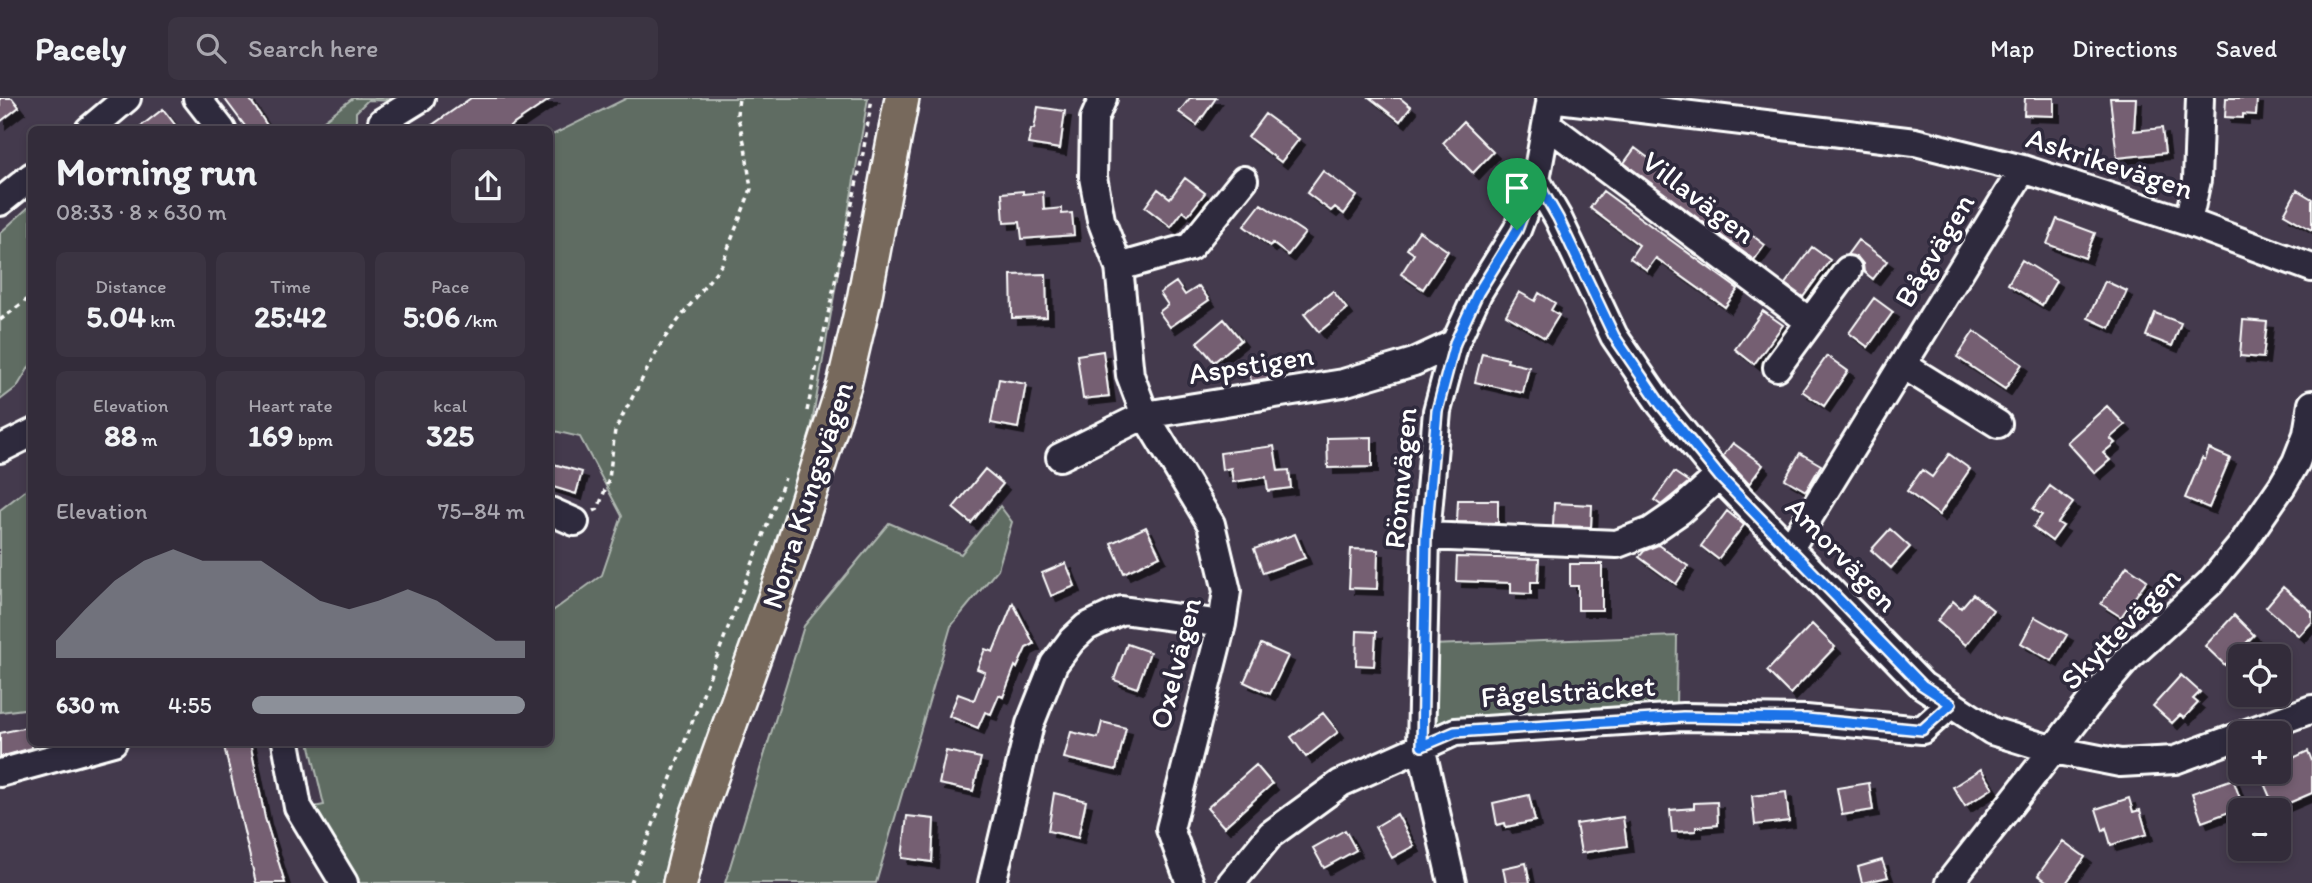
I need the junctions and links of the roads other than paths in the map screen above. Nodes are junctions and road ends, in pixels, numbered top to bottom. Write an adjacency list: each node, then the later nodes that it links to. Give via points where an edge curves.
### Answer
1 (127, 98): 11 (street)
2 (197, 98): 12 (street)
3 (421, 98): 9 (street)
4 (902, 98): 48 (main road, Norra Kungsvägen, via 844,385 790,556 696,819)
5 (1103, 98): 19 (street, Oxelvägen, via 1094,119 1093,177 1101,220)
6 (1550, 98): 8 (street, Askrikevägen); 10 (street, Rönnvägen)
7 (2200, 98): 18 (street, via 2197,180)
8 (1623, 102): 13 (street, Askrikevägen, via 1915,142)
9 (382, 122)
10 (1548, 125): 16 (street, Rönnvägen); 22 (street, Villavägen)
11 (94, 126)
12 (219, 126)
13 (2023, 169): 18 (street, Askrikevägen); 24 (street, Bågvägen)
14 (28, 179): 17 (street)
15 (1244, 180): 19 (street, via 1190,247)
16 (1536, 180): 23 (street, Rönnvägen, via 1517,230 1478,293); 32 (street, Amorvägen, via 1614,336 1661,405)
17 (0, 202)
18 (2189, 222): 20 (street, Askrikevägen)
19 (1119, 267): 27 (street, Oxelvägen, via 1130,375)
20 (2312, 268)
21 (1848, 270): 22 (street)
22 (1810, 322): 25 (street)
23 (1455, 343): 27 (street, Aspstigen, via 1414,362 1343,383); 35 (street, Rönnvägen, via 1437,411)
24 (1903, 365): 28 (street); 36 (street, Bågvägen)
25 (1777, 367)
26 (2312, 404): 45 (street, Skyttevägen, via 2296,462 2240,547 2210,583 2127,659)
27 (1145, 415): 31 (street, Aspstigen); 37 (street, Oxelvägen, via 1211,524 1227,591)
28 (1998, 424)
29 (28, 435): 30 (street)
30 (0, 449)
31 (1060, 457)
32 (1719, 476): 35 (street, via 1651,531 1617,544); 36 (street, Amorvägen)
33 (553, 512): 34 (street)
34 (575, 522)
35 (1426, 536): 44 (street, Rönnvägen)
36 (1790, 548): 38 (street, Amorvägen, via 1922,685)
37 (1222, 624): 49 (street, via 1122,610 1072,639 1054,664 1030,724); 50 (street, Oxelvägen, via 1170,829)
38 (1951, 704): 44 (street, Fågelsträcket, via 1922,730 1806,719 1683,717 1455,732); 45 (street, Amorvägen, via 1992,732)
39 (2312, 709): 40 (street)
40 (2280, 721)
41 (2228, 740): 45 (street, Amorvägen, via 2175,760 2147,763 2120,763)
42 (98, 746): 46 (street)
43 (287, 746): 47 (street, via 298,807)
44 (1422, 746): 51 (street, Fågelsträcket, via 1342,783 1271,834); 52 (street, Rönnvägen)
45 (2054, 750): 53 (street, Skyttevägen)
46 (0, 773)
47 (344, 883)
48 (680, 883)
49 (992, 883)
50 (1190, 883)
51 (1231, 883)
52 (1452, 883)
53 (1949, 883)

